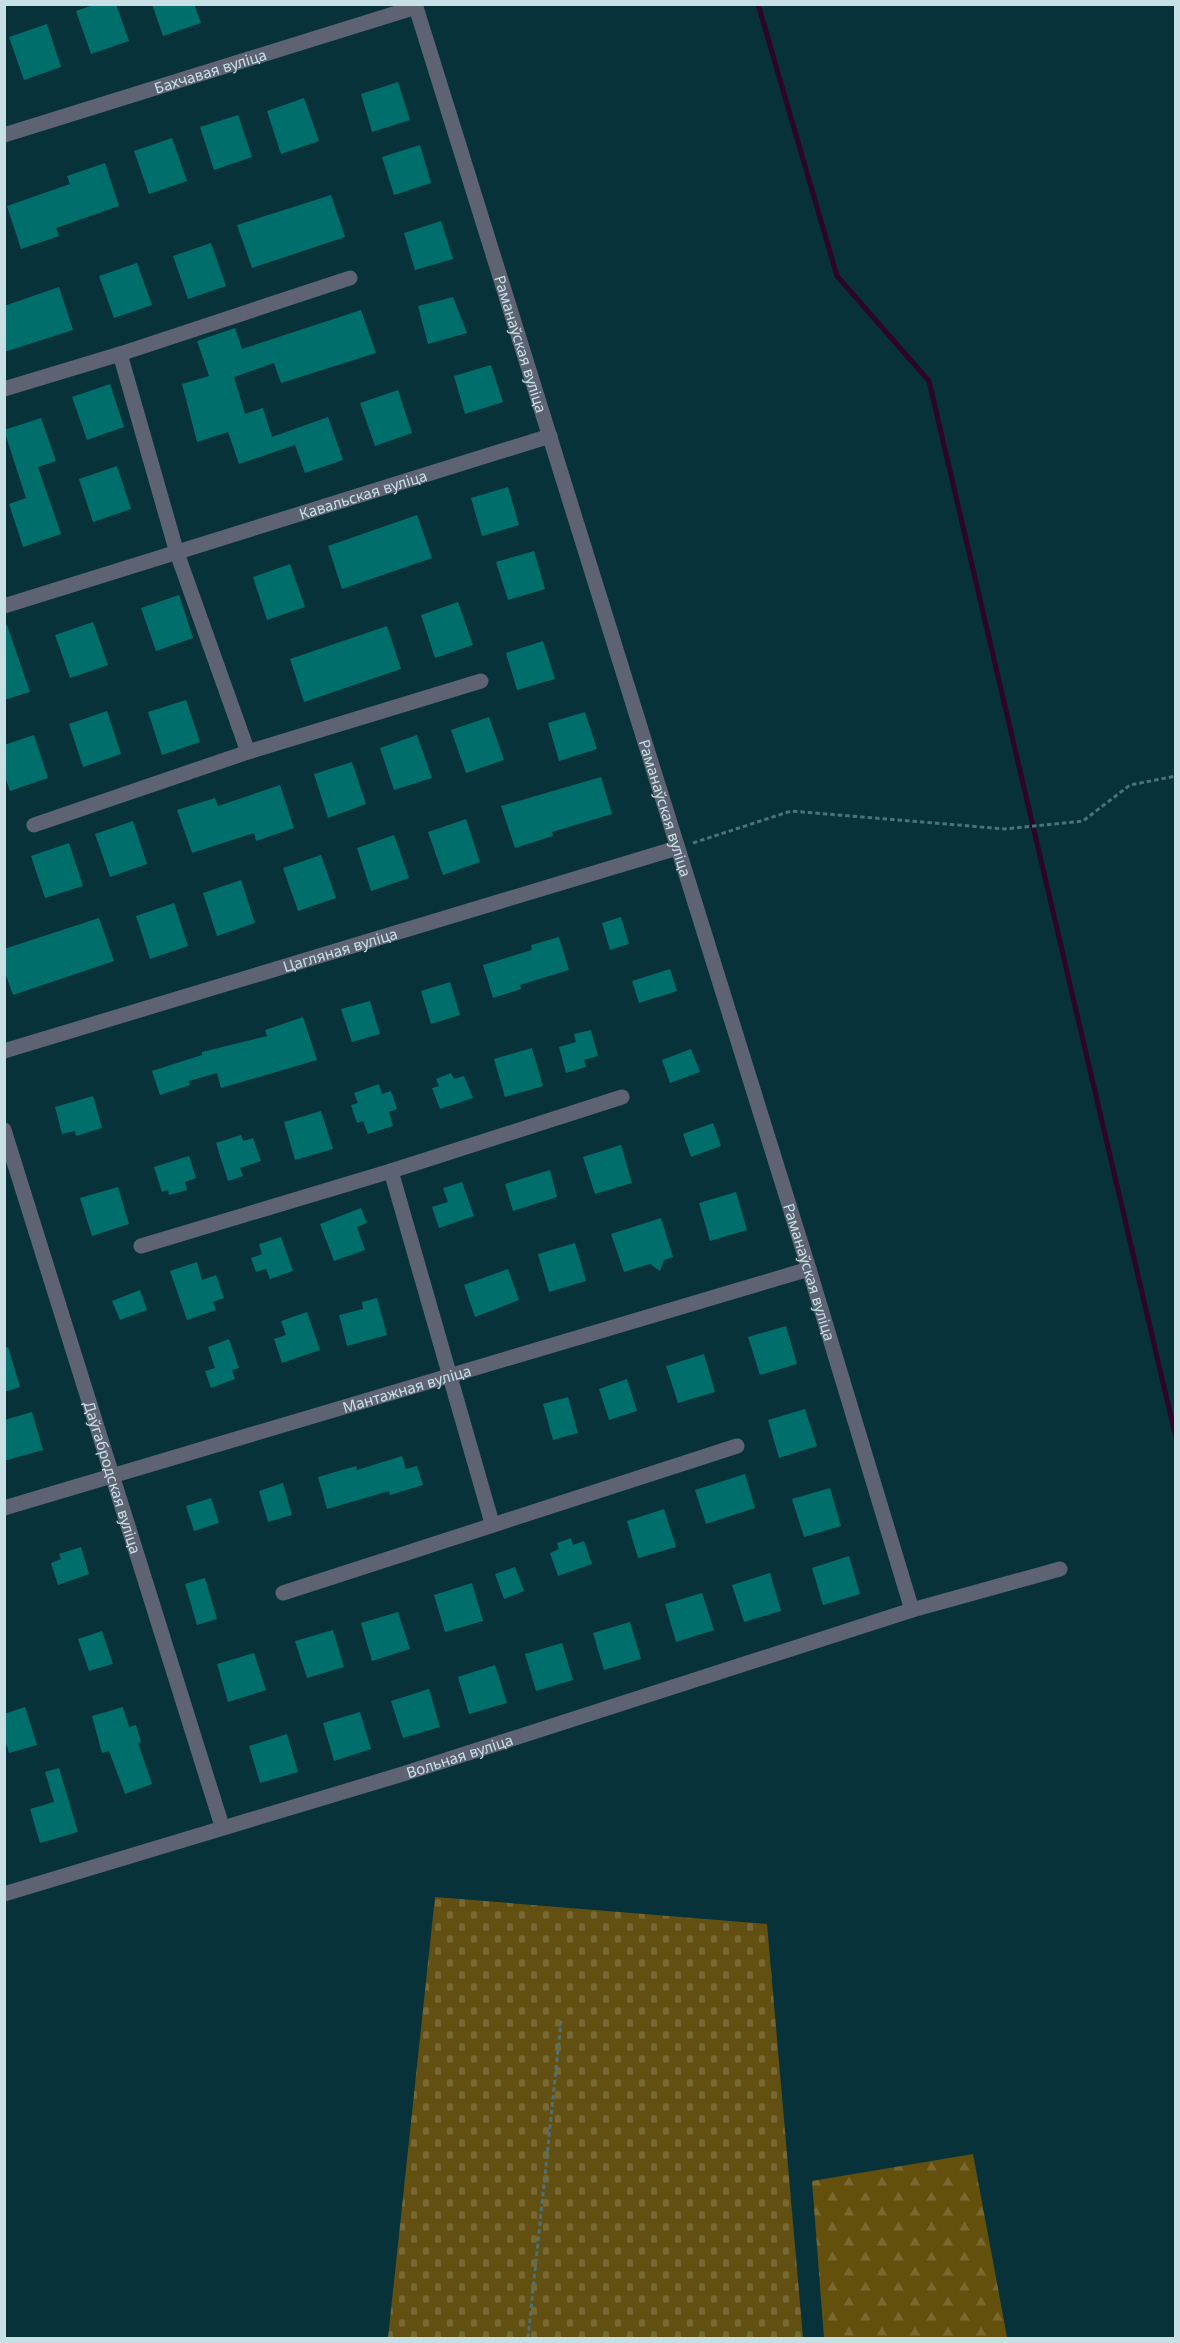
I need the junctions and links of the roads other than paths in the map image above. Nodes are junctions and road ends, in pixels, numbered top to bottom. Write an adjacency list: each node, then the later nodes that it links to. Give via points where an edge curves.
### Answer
1 (416, 6): 2 (street, Бахчавая вуліца); 6 (street, Раманаўская вуліца)
2 (4, 135)
3 (350, 278): 4 (street)
4 (120, 354): 5 (street); 7 (street)
5 (4, 389)
6 (550, 436): 7 (street, Кавальская вуліца); 12 (street, Раманаўская вуліца)
7 (177, 553): 8 (street, Кавальская вуліца); 10 (street)
8 (4, 606)
9 (481, 681): 10 (street)
10 (248, 753): 11 (street)
11 (34, 825)
12 (677, 848): 13 (street, Цагляная вуліца); 18 (street, Раманаўская вуліца)
13 (4, 1051)
14 (622, 1097): 16 (street)
15 (4, 1130): 21 (street, Даўгабродская вуліца)
16 (391, 1171): 17 (street); 19 (street)
17 (141, 1246)
18 (809, 1269): 19 (street, Мантажная вуліца); 26 (street, Раманаўская вуліца)
19 (449, 1375): 21 (street, Мантажная вуліца); 23 (street)
20 (737, 1446): 23 (street)
21 (113, 1476): 22 (street, Мантажная вуліца); 27 (street, Даўгабродская вуліца)
22 (4, 1508)
23 (492, 1523): 25 (street)
24 (1060, 1569): 26 (street, Вольная вуліца)
25 (283, 1593)
26 (912, 1610): 27 (street, Вольная вуліца, via 405,1773)
27 (222, 1826): 28 (street, Вольная вуліца)
28 (4, 1894)

